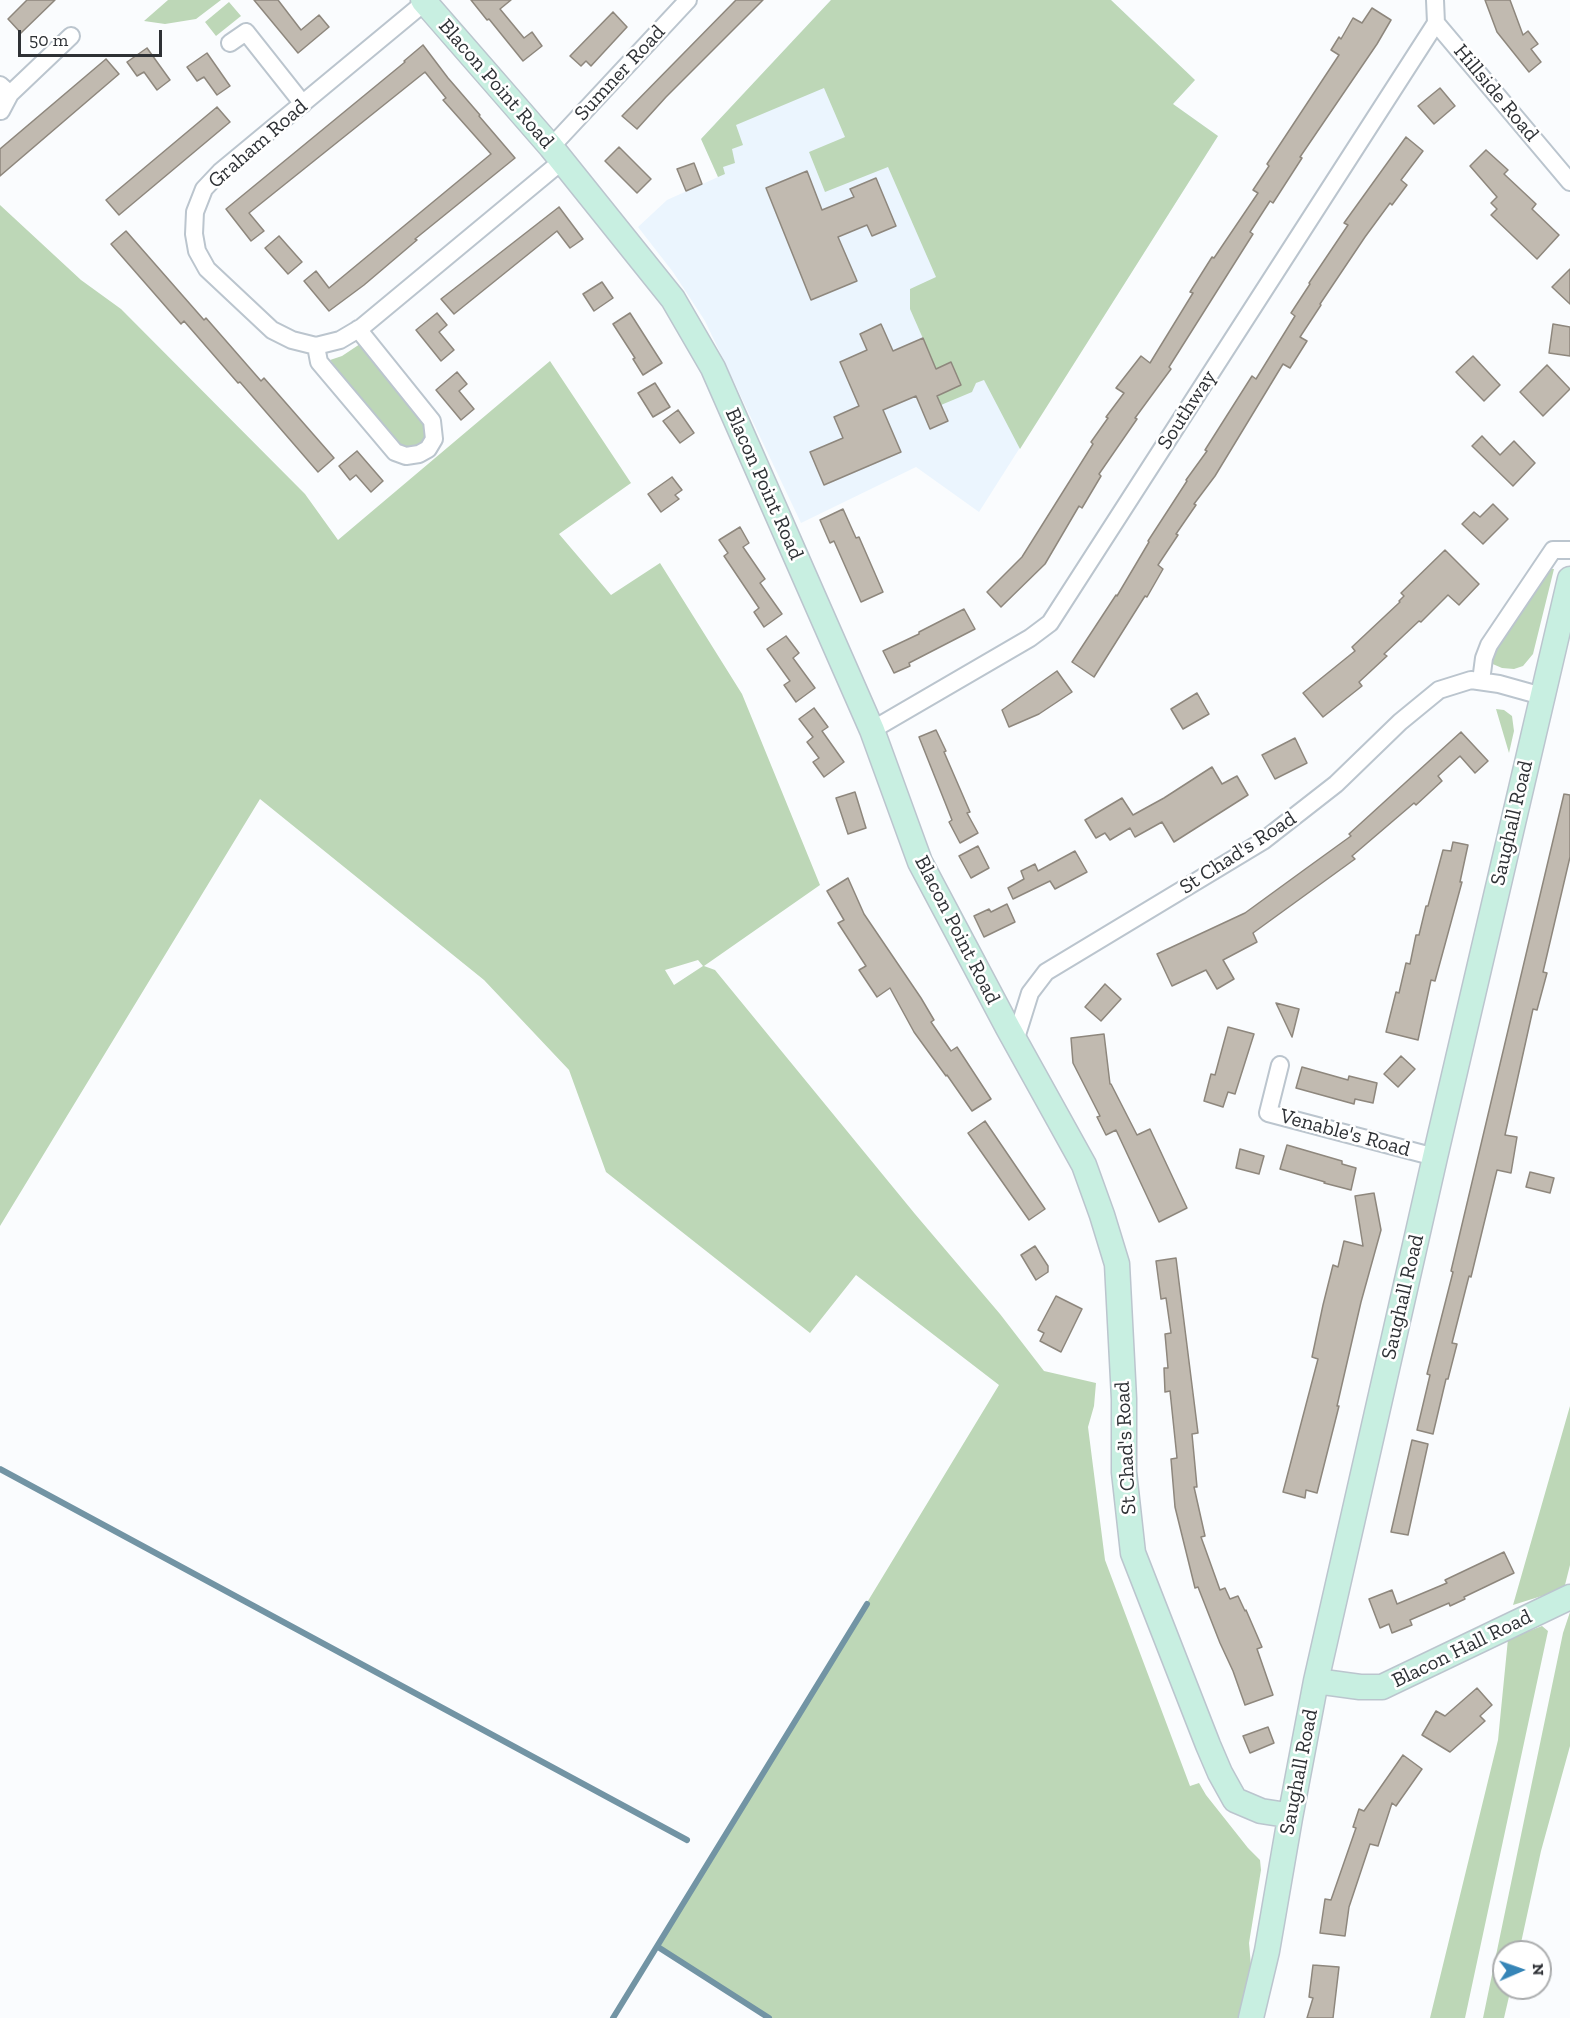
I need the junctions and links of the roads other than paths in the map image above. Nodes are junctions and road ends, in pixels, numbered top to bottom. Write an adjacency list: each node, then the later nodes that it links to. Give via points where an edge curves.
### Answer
1 (688, 0): 10 (street, Sumner Road)
2 (1435, 0): 4 (street)
3 (424, 1): 8 (street, Graham Road); 10 (street, Blacon Point Road)
4 (1436, 23): 11 (street, Hillside Road); 18 (street, Southway, via 1050,623)
5 (71, 36): 7 (street)
6 (230, 44): 8 (street, via 246,32)
7 (5, 90): 9 (street)
8 (303, 104): 13 (street, Graham Road, via 204,189 195,212 194,234 197,251 207,269 272,330)
9 (1, 111)
10 (557, 154): 12 (street); 18 (street, Blacon Point Road, via 673,299 713,368)
11 (1570, 182)
12 (358, 329): 13 (street, via 340,340); 13 (street, via 432,421 434,439 419,454 406,456 394,452 319,362)
13 (316, 346)
14 (1570, 550): 16 (street, via 1553,550 1490,645)
15 (1570, 579): 17 (street, Saughall Road)
16 (1481, 681): 17 (street, St Chad's Road); 19 (street, St Chad's Road, via 1471,680 1439,690 1336,784 1263,841 1046,972 1030,993)
17 (1542, 696): 21 (street, Saughall Road)
18 (872, 730): 19 (street, Blacon Point Road, via 920,862)
19 (1011, 1035): 24 (street, St Chad's Road, via 1084,1165 1117,1264 1124,1473 1133,1553 1208,1744 1235,1800)
20 (1280, 1065): 21 (street, Venable's Road, via 1268,1113)
21 (1435, 1156): 23 (street, Saughall Road)
22 (1570, 1597): 23 (street, Blacon Hall Road, via 1382,1687)
23 (1316, 1681): 24 (street, Saughall Road)
24 (1290, 1818): 25 (street, Saughall Road)
25 (1251, 2018)

